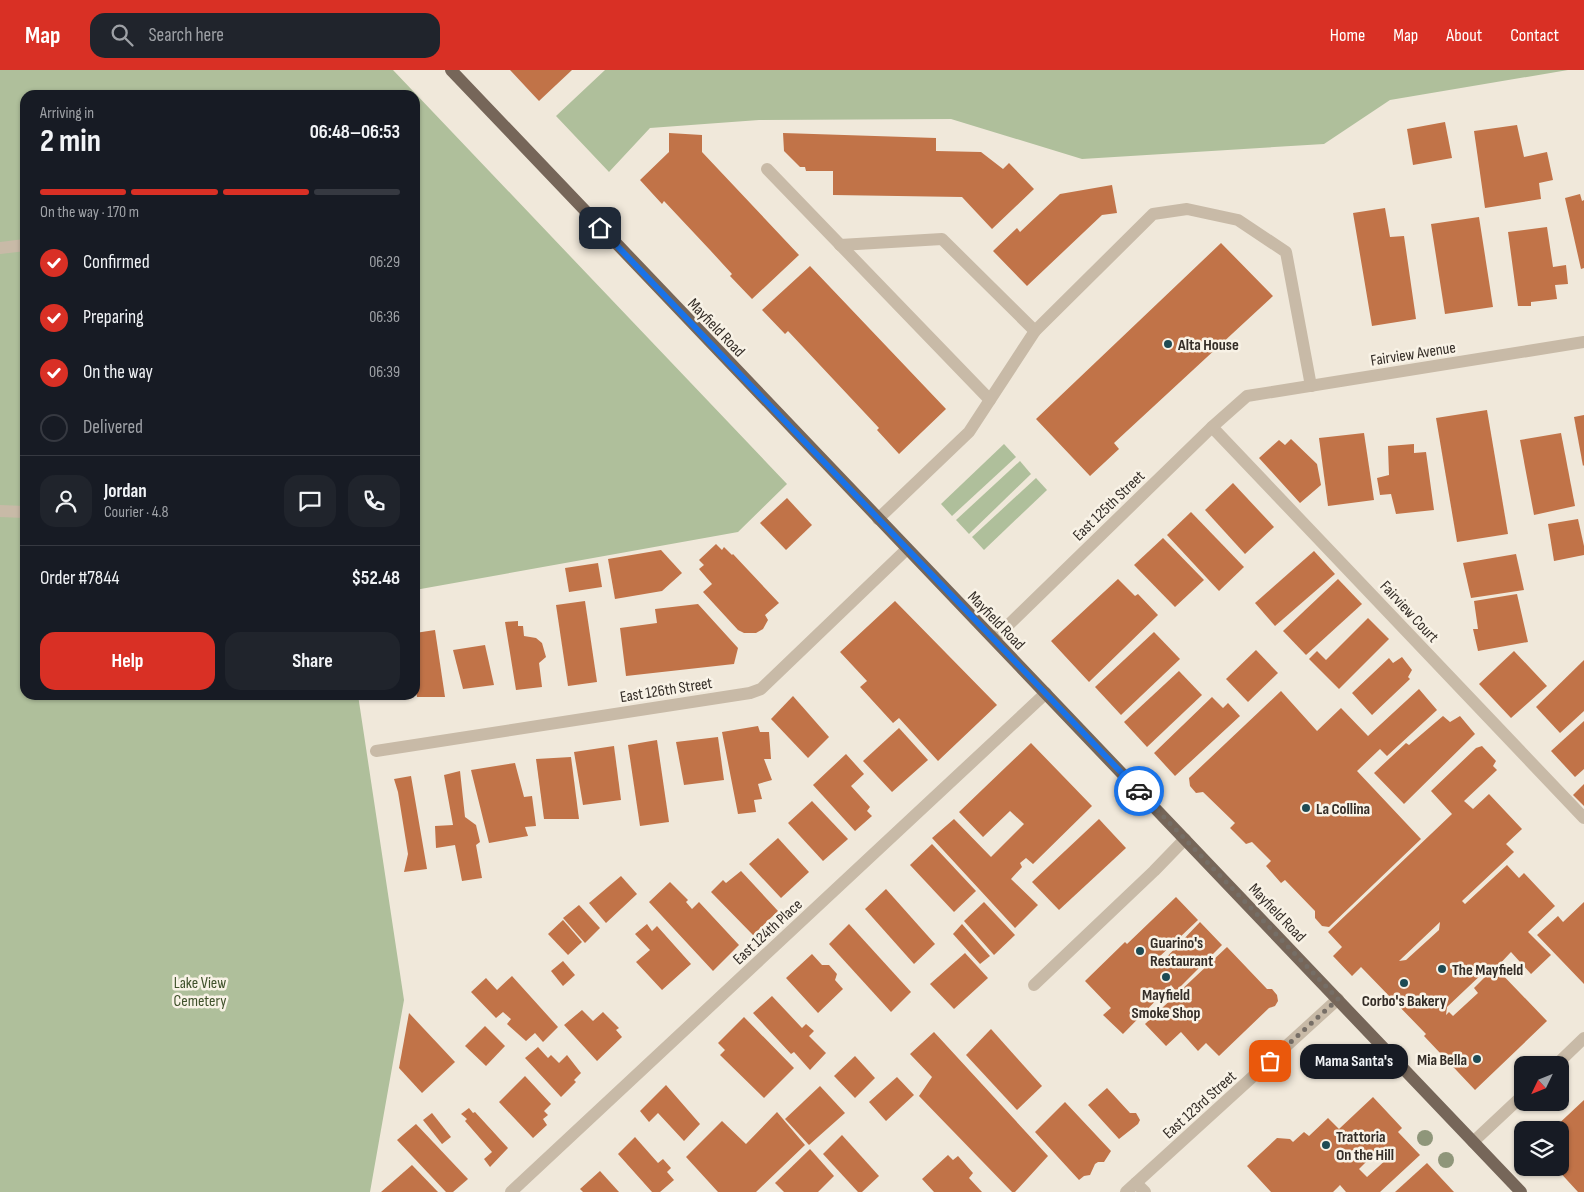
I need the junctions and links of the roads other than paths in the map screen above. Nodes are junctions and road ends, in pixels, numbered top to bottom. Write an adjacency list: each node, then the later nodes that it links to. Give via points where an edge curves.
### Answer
1 (451, 70): 14 (main road, Mayfield Road)
2 (768, 168): 3 (street)
3 (840, 244): 6 (street, via 942,239); 10 (street)
4 (20, 246): 5 (street)
5 (0, 248)
6 (1035, 331): 8 (street, via 1153,214 1187,209 1238,220 1286,252); 10 (street)
7 (1584, 342): 8 (street, Fairview Avenue)
8 (1311, 386): 9 (street, Fairview Avenue)
9 (1247, 396): 11 (street, East 125th Street)
10 (990, 400): 14 (street, via 969,432)
11 (1212, 427): 16 (street, East 125th Street); 19 (street, Fairview Court)
12 (0, 511): 13 (street)
13 (20, 512)
14 (878, 519): 15 (main road, Mayfield Road)
15 (907, 549): 16 (main road, Mayfield Road); 18 (street, East 126th Street, via 761,689)
16 (994, 639): 17 (main road, Mayfield Road)
17 (1046, 693): 20 (main road, Mayfield Road); 28 (street, East 124th Place)
18 (376, 750)
19 (1584, 818)
20 (1185, 839): 21 (street); 22 (main road, Mayfield Road)
21 (1034, 985)
22 (1338, 999): 26 (main road, Mayfield Road); 27 (street, East 123rd Street)
23 (1584, 1038): 24 (street)
24 (1565, 1056)
25 (1514, 1104): 26 (street)
26 (1474, 1142): 31 (main road, Mayfield Road)
27 (1136, 1183): 29 (street, East 123rd Street); 30 (street)
28 (511, 1192)
29 (1126, 1192)
30 (1146, 1192)
31 (1521, 1192)

